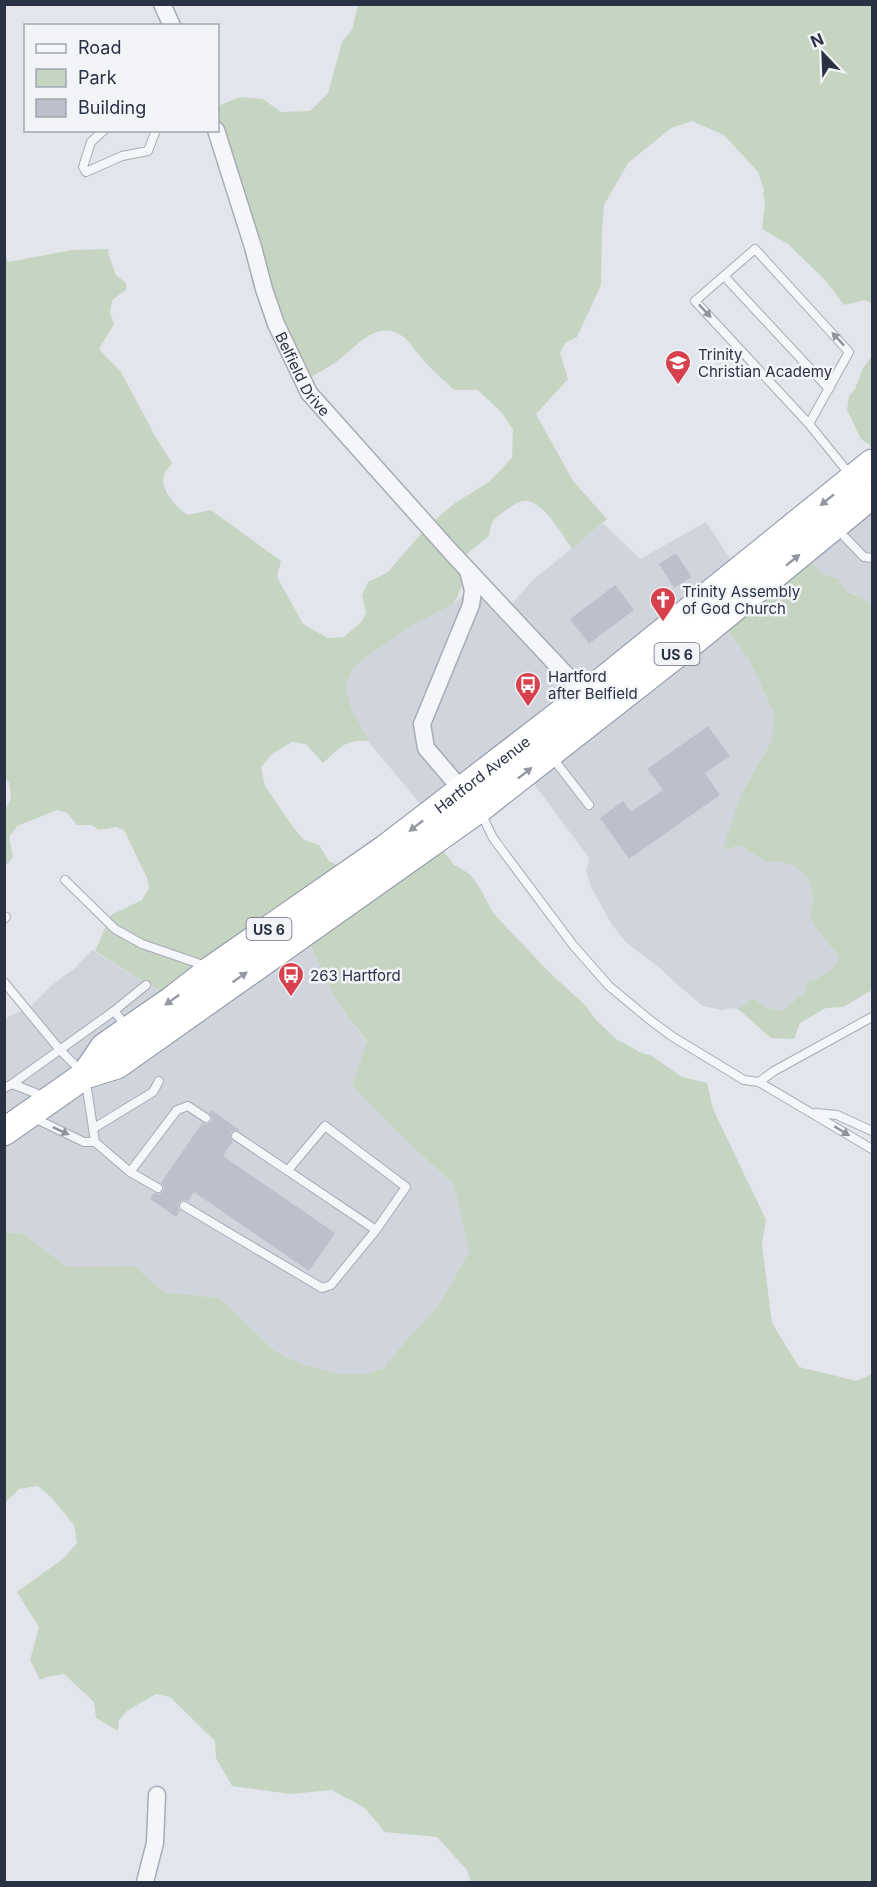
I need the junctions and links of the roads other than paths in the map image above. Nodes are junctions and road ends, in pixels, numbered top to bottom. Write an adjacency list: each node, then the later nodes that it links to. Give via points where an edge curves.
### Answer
1 (162, 4): 2 (street)
2 (171, 24)
3 (102, 132): 4 (lane, via 91,142 85,157 86,172 122,156 148,151)
4 (155, 132)
5 (217, 132): 12 (street, Belfield Drive, via 276,324 309,393)
6 (724, 276): 7 (lane); 7 (lane, one-way to 6, via 849,352 755,249); 8 (lane, one-way to 8, via 695,301)
7 (829, 389): 8 (lane)
8 (809, 424): 9 (lane)
9 (866, 479): 10 (highway, Hartford Avenue / US 6); 13 (highway, Hartford Avenue / US 6, one-way to 13)
10 (835, 526): 11 (lane, via 864,557); 14 (highway, Hartford Avenue / US 6, one-way to 10)
11 (873, 558)
12 (468, 569): 13 (street, Belfield Drive); 15 (street, via 473,590 471,605 422,724 426,748)
13 (585, 695): 15 (highway, Hartford Avenue / US 6)
14 (550, 754): 15 (highway, Hartford Avenue / US 6, one-way to 14); 16 (lane)
15 (470, 800): 18 (highway, Hartford Avenue / US 6, one-way to 18, via 387,848); 24 (highway, Hartford Avenue / US 6, one-way to 15, via 117,1065); 26 (lane, via 493,838 573,945 609,986 673,1037 744,1080)
16 (590, 806)
17 (65, 880): 18 (lane, via 116,929 142,944)
18 (212, 969): 22 (highway, Hartford Avenue / US 6, one-way to 22, via 172,1000)
19 (4, 982): 23 (lane)
20 (146, 985): 22 (lane)
21 (873, 1017): 26 (lane)
22 (122, 1020): 23 (lane); 24 (highway, Hartford Avenue / US 6)
23 (60, 1050): 24 (lane); 27 (lane)
24 (85, 1076): 28 (highway, Hartford Avenue / US 6); 31 (lane)
25 (159, 1081): 31 (lane, via 153,1092)
26 (759, 1082): 29 (lane)
27 (8, 1086): 28 (lane, via 38,1094)
28 (38, 1108): 32 (highway, Hartford Avenue / US 6); 35 (lane, one-way to 35, via 84,1142)
29 (812, 1112): 33 (lane, via 837,1115); 36 (lane, one-way to 36)
30 (206, 1118): 38 (lane, via 188,1106 177,1110)
31 (94, 1128): 35 (lane)
32 (4, 1131)
33 (873, 1131)
34 (236, 1136): 37 (lane)
35 (95, 1142): 38 (lane)
36 (873, 1149)
37 (288, 1170): 41 (lane); 41 (lane, via 325,1126 406,1187)
38 (130, 1172): 39 (lane)
39 (158, 1188)
40 (184, 1206): 41 (lane, via 322,1288 331,1286)
41 (376, 1230)
42 (157, 1795): 43 (street, via 155,1843)
43 (145, 1882)

